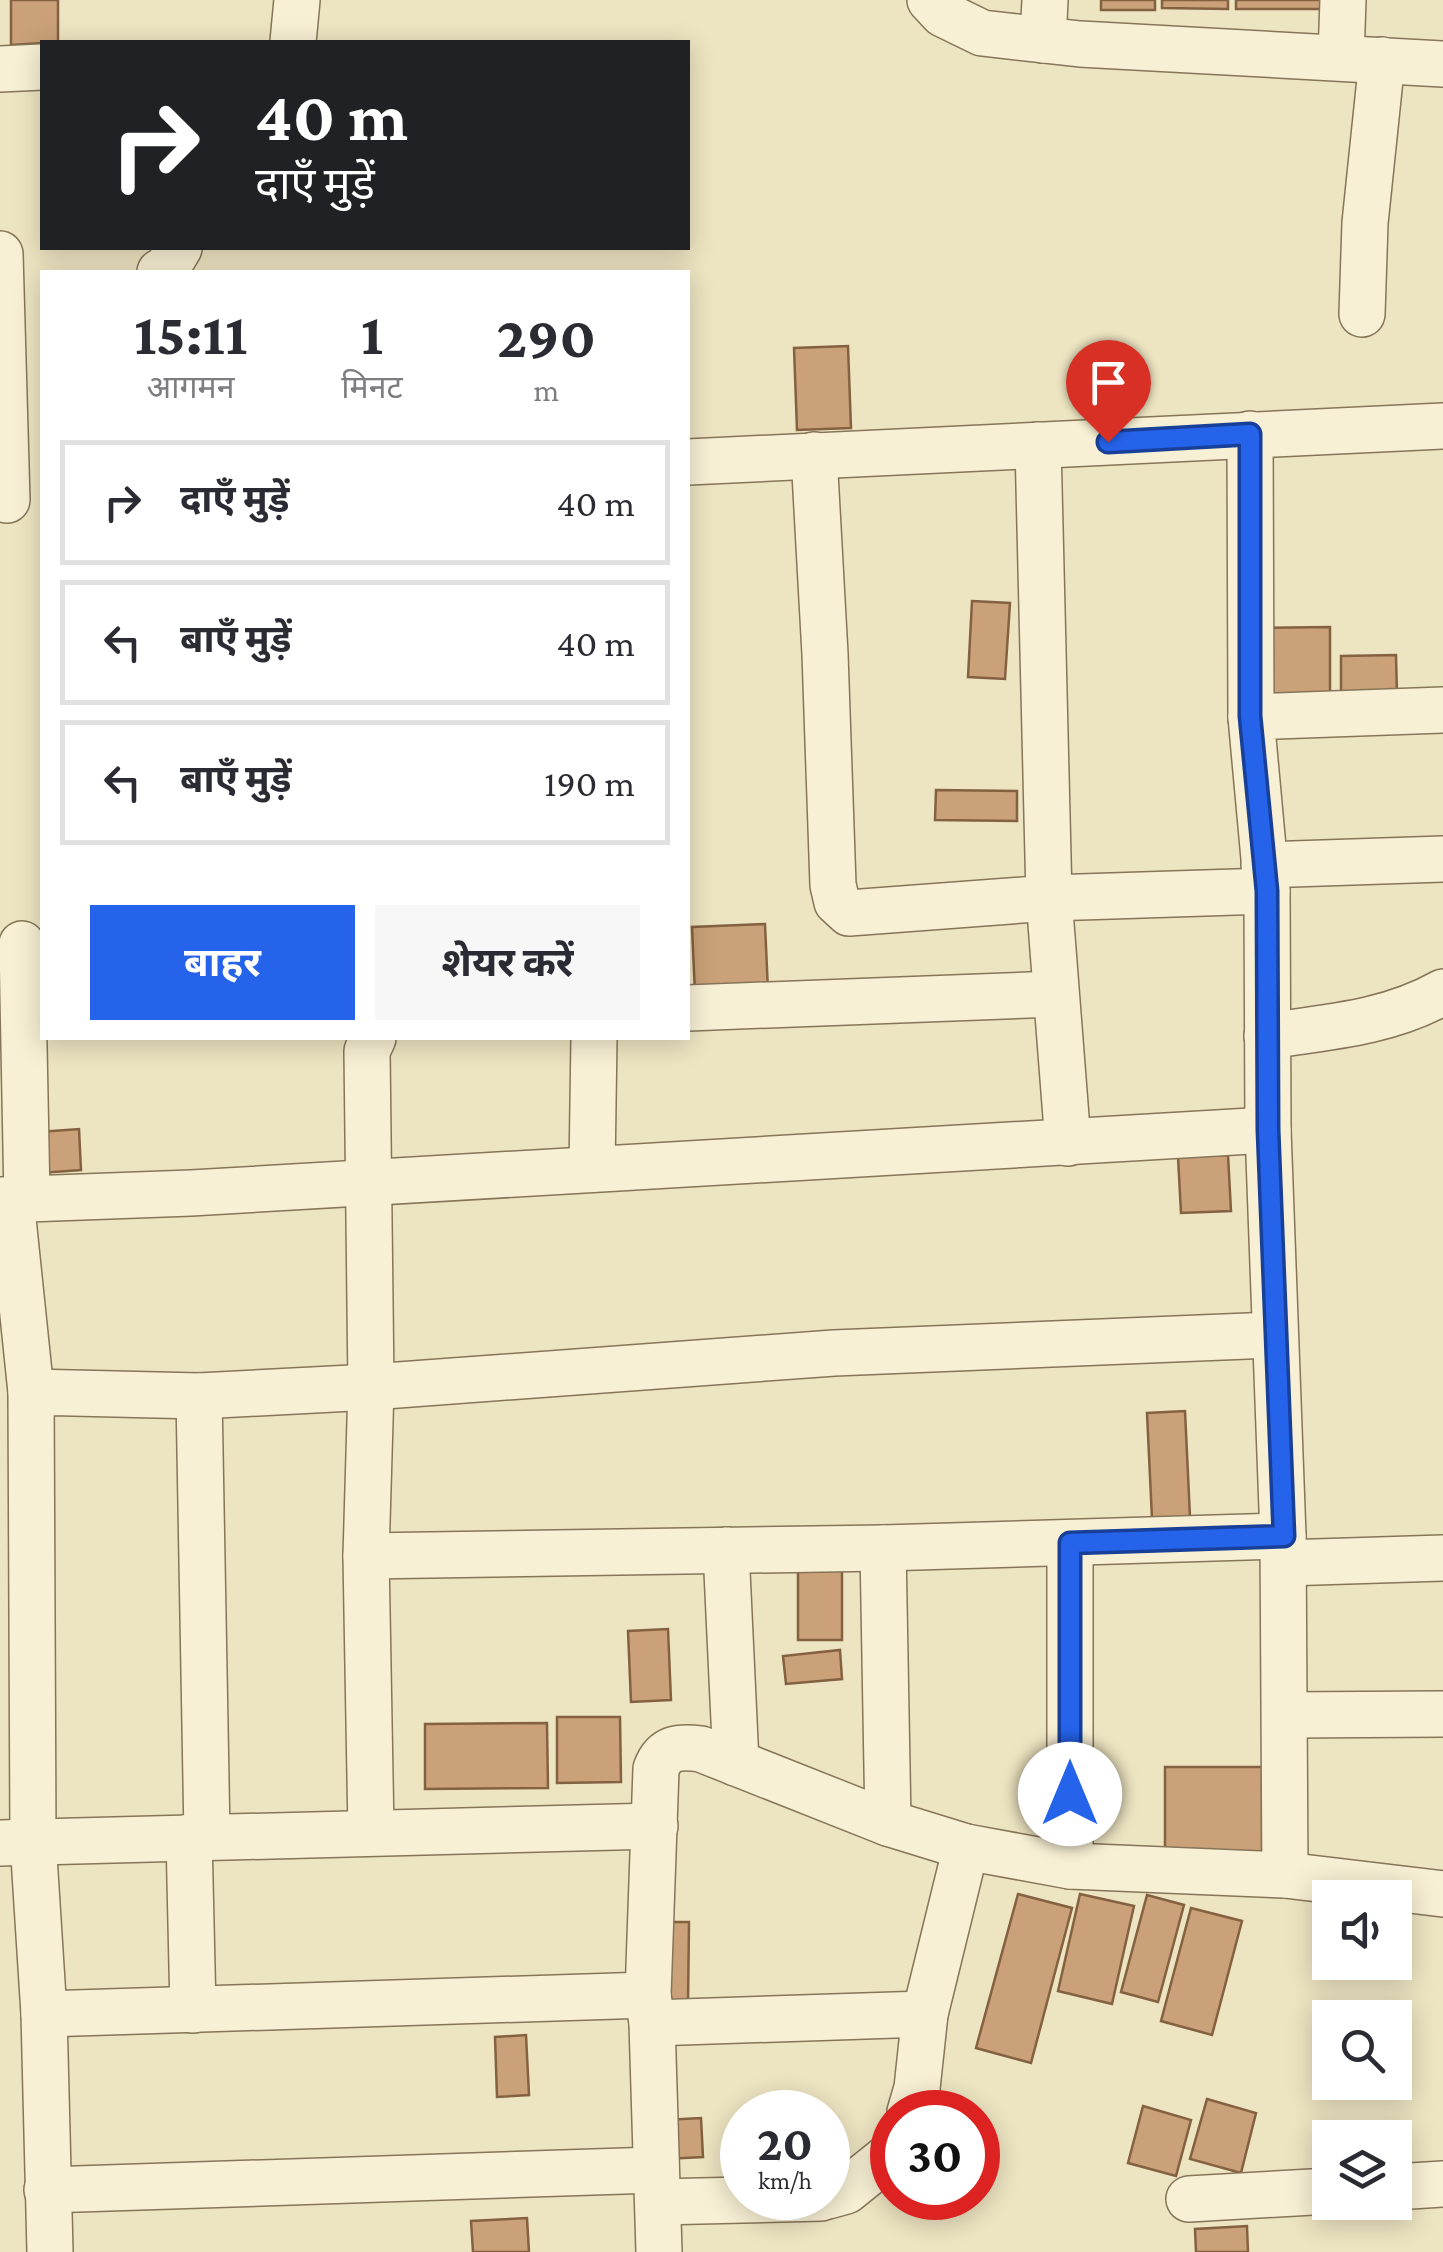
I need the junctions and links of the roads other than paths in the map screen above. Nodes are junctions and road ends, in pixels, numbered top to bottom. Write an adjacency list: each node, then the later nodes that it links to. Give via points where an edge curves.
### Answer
1 (297, 0): 5 (street)
2 (930, 0): 4 (street, via 942,14 982,33)
3 (1343, 0): 6 (street)
4 (1044, 20): 6 (street)
5 (293, 40)
6 (1362, 58): 7 (street); 14 (street)
7 (1443, 64)
8 (40, 66): 9 (street)
9 (0, 70)
10 (178, 250): 12 (street)
11 (0, 254): 13 (street)
12 (164, 270)
13 (22, 301): 20 (street)
14 (1362, 314)
15 (1443, 426): 16 (street)
16 (1250, 434): 17 (street); 22 (street)
17 (1038, 445): 18 (street); 25 (street)
18 (814, 455): 19 (street); 25 (street, via 836,902 848,913)
19 (690, 462)
20 (17, 499)
21 (1443, 710): 22 (street)
22 (1250, 716): 24 (street)
23 (1443, 859): 24 (street)
24 (1265, 878): 25 (street); 30 (street)
25 (1049, 898): 28 (street)
26 (22, 944): 37 (street)
27 (1443, 992): 30 (street, via 1373,1021)
28 (1056, 994): 29 (street); 34 (street)
29 (690, 1008)
30 (1267, 1036): 33 (street)
31 (372, 1040): 36 (street)
32 (594, 1040): 35 (street)
33 (1268, 1130): 34 (street); 38 (street)
34 (1068, 1143): 35 (street)
35 (592, 1169): 36 (street)
36 (371, 1181): 37 (street); 39 (street)
37 (13, 1200): 40 (street)
38 (1274, 1335): 39 (street, via 834,1353); 46 (street)
39 (371, 1387): 41 (street); 47 (street)
40 (31, 1392): 41 (street); 42 (street)
41 (198, 1396): 55 (street)
42 (16, 1456): 56 (street)
43 (1070, 1543): 44 (street); 46 (street); 58 (street)
44 (882, 1548): 45 (street); 52 (street)
45 (726, 1550): 47 (street); 51 (street)
46 (1284, 1550): 48 (street); 50 (street)
47 (366, 1556): 54 (street)
48 (1443, 1558)
49 (1443, 1714): 50 (street)
50 (1284, 1715): 59 (street)
51 (736, 1763): 52 (street); 53 (street, via 684,1746 668,1750 656,1769)
52 (888, 1823): 57 (street)
53 (655, 1826): 54 (street); 61 (street)
54 (371, 1832): 55 (street)
55 (198, 1837): 56 (street); 62 (street)
56 (17, 1842): 63 (street)
57 (966, 1847): 58 (street); 64 (street)
58 (1070, 1866): 59 (street)
59 (1285, 1876): 60 (street)
60 (1443, 1894)
61 (650, 2009): 62 (street); 64 (street); 68 (street)
62 (192, 2010): 63 (street)
63 (44, 2014): 71 (street)
64 (925, 2014): 65 (street)
65 (916, 2090)
66 (870, 2172): 70 (street)
67 (1443, 2184): 69 (street)
68 (656, 2186): 71 (street); 72 (street); 76 (street)
69 (1412, 2186)
70 (850, 2188)
71 (47, 2190): 75 (street)
72 (720, 2190)
73 (1312, 2192): 74 (street)
74 (1189, 2199)
75 (50, 2252)
76 (659, 2252)

